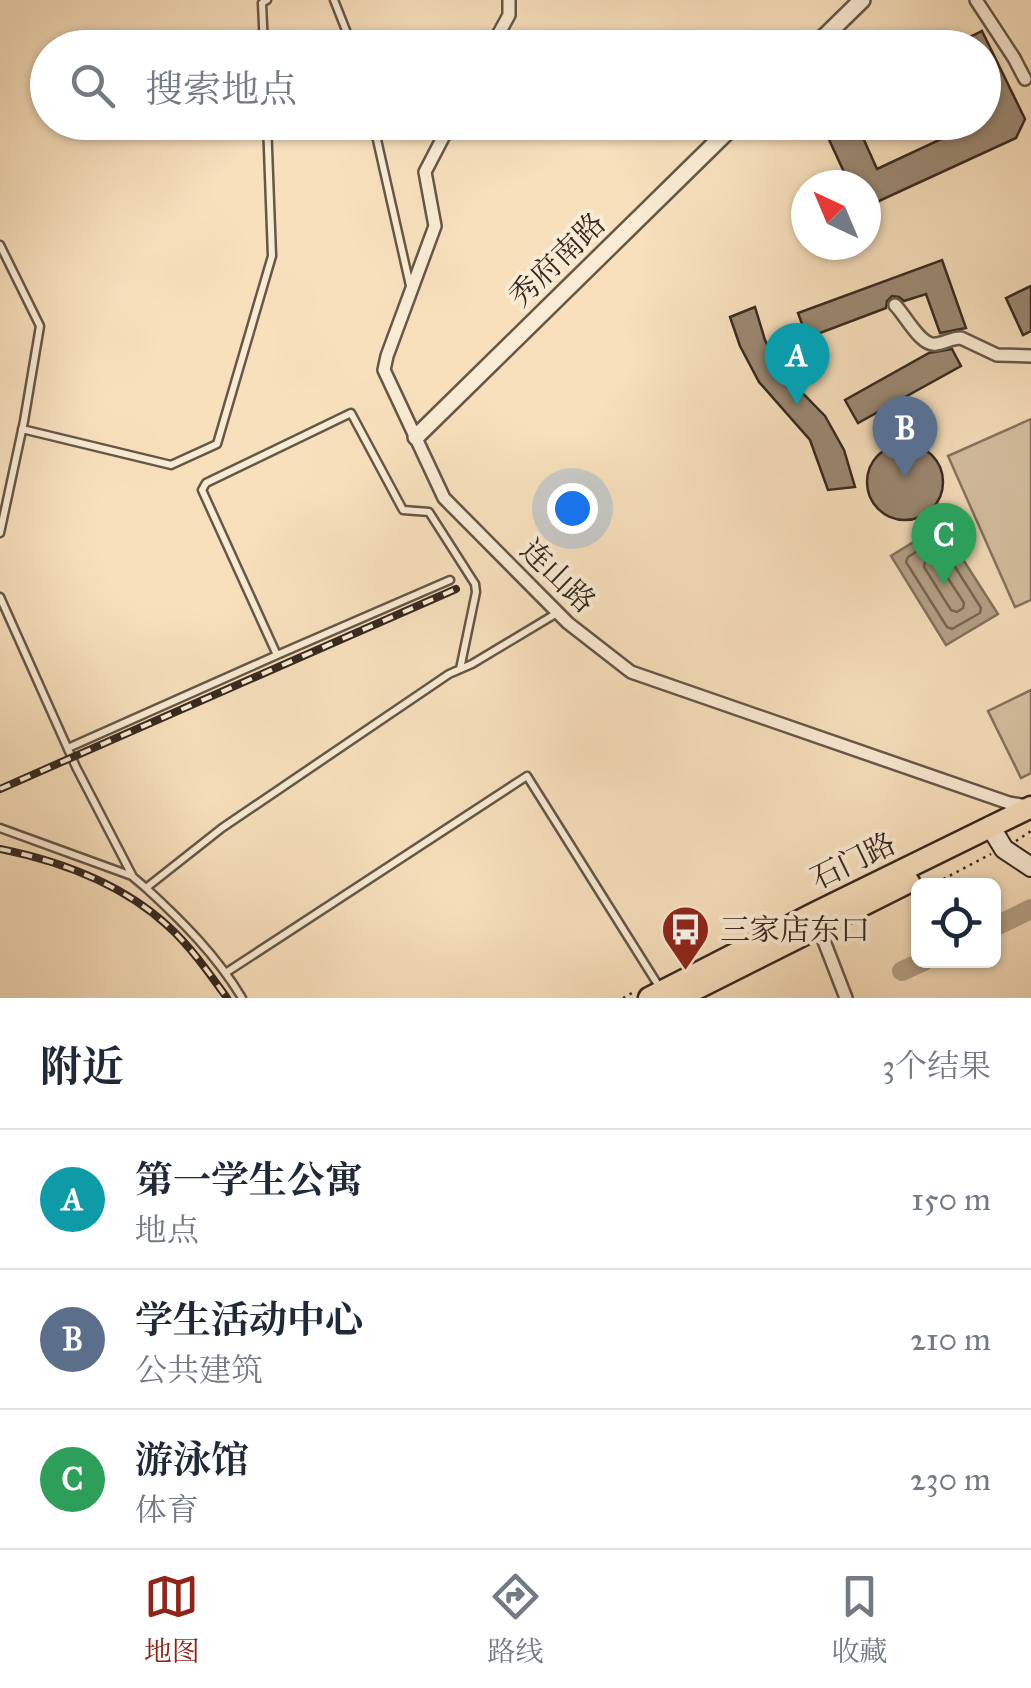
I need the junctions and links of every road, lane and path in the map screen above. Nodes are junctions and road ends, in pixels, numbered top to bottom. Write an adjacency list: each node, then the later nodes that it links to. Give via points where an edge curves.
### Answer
1 (267, 0): 6 (lane)
2 (334, 0): 7 (lane)
3 (509, 0): 8 (street)
4 (862, 0): 9 (street)
5 (976, 0): 10 (street)
6 (263, 30)
7 (346, 30)
8 (500, 30)
9 (831, 30)
10 (994, 30)
11 (1001, 41): 12 (street)
12 (1024, 78)
13 (268, 140): 21 (lane, via 272,256 217,444 171,465)
14 (377, 140): 18 (lane)
15 (441, 140): 18 (street, 连山路, via 424,172 435,226)
16 (719, 140): 22 (street, 秀府南路)
17 (0, 246): 21 (lane, via 40,326)
18 (411, 291): 22 (street, 连山路, via 384,370)
19 (895, 305): 20 (street, via 928,344 955,337 998,355)
20 (1031, 356)
21 (22, 429): 25 (lane)
22 (416, 437): 23 (street, 连山路)
23 (448, 502): 24 (lane); 28 (street, 连山路)
24 (429, 512): 29 (lane, via 402,510 350,412 206,483 202,490); 30 (lane, via 475,584)
25 (0, 533)
26 (450, 580): 29 (lane)
27 (0, 597): 31 (lane)
28 (558, 613): 30 (lane); 32 (street, 连山路, via 630,672)
29 (277, 655): 31 (lane)
30 (460, 669): 40 (lane, via 222,828)
31 (68, 748): 38 (lane)
32 (1031, 807): 36 (highway, 石门路)
33 (1031, 821): 36 (highway, 石门路)
34 (0, 828): 38 (lane)
35 (1031, 831): 36 (path, 石门路)
36 (997, 838): 37 (main road); 39 (path, 石门路); 41 (highway, 石门路)
37 (1031, 867)
38 (134, 877): 40 (lane)
39 (941, 878)
40 (146, 888): 42 (lane)
41 (816, 921): 43 (highway, 石门路); 45 (street)
42 (226, 972): 43 (lane, via 526,776); 44 (lane)
43 (664, 996)
44 (242, 998)
45 (846, 998)

